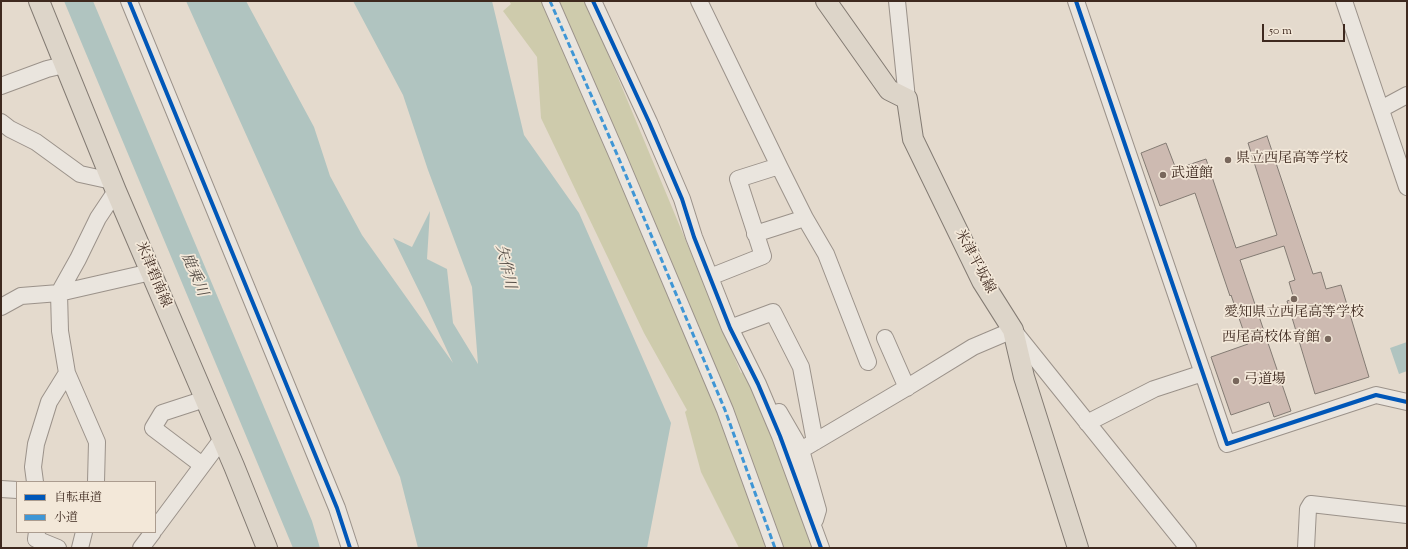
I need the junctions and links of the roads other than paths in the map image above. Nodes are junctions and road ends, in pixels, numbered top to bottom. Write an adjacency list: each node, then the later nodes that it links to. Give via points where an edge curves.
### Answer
1 (39, 1): 10 (main road, 米津碧南線)
2 (129, 1): 52 (street, via 337,508)
3 (550, 1): 53 (street, via 725,410)
4 (593, 1): 22 (street, via 682,199)
5 (699, 1): 16 (street)
6 (826, 1): 13 (main road, via 889,90)
7 (897, 1): 13 (street)
8 (1076, 1): 30 (street)
9 (1344, 1): 14 (street)
10 (64, 65): 11 (street); 17 (main road, 米津碧南線)
11 (1, 86)
12 (1407, 95): 14 (street)
13 (906, 99): 26 (main road, 米津平坂線, via 913,139 982,281)
14 (1381, 109): 18 (street)
15 (1, 122): 17 (street, via 10,130 36,142 80,174)
16 (779, 166): 19 (street); 20 (street, via 738,179)
17 (114, 186): 21 (main road, 米津碧南線); 23 (street)
18 (1407, 187)
19 (805, 218): 20 (street); 28 (street, via 826,254)
20 (755, 234): 22 (street, via 762,256)
21 (151, 272): 23 (street); 33 (main road, 米津碧南線)
22 (710, 277): 25 (street)
23 (59, 293): 24 (street, via 21,296); 29 (street, via 60,331)
24 (1, 307)
25 (730, 328): 31 (street); 37 (street, via 773,312 801,367)
26 (1013, 330): 32 (street, via 973,347); 35 (street); 55 (main road, 米津平坂線, via 1024,377)
27 (884, 338): 32 (street)
28 (868, 362)
29 (67, 373): 40 (street, via 50,402 36,444); 41 (street, via 97,442)
30 (1203, 373): 34 (street, via 1227,444 1376,395); 35 (street, via 1154,389)
31 (758, 384): 38 (street, via 770,397); 45 (street)
32 (906, 388): 37 (street)
33 (205, 399): 36 (main road, 米津碧南線); 39 (street, via 162,413 154,428)
34 (1407, 402)
35 (1087, 423): 56 (street)
36 (222, 439): 39 (street); 51 (main road, 米津碧南線)
37 (815, 442): 38 (street)
38 (802, 450): 45 (street, via 818,510)
39 (202, 465): 46 (street)
40 (34, 481)
41 (96, 481)
42 (1, 489): 43 (street)
43 (16, 490)
44 (1407, 515): 57 (street, via 1311,504 1308,509)
45 (814, 526): 54 (street)
46 (156, 528)
47 (84, 533): 50 (street)
48 (35, 540): 49 (street)
49 (58, 548)
50 (80, 548)
51 (267, 548)
52 (350, 548)
53 (775, 548)
54 (822, 548)
55 (1078, 548)
56 (1188, 548)
57 (1306, 548)

